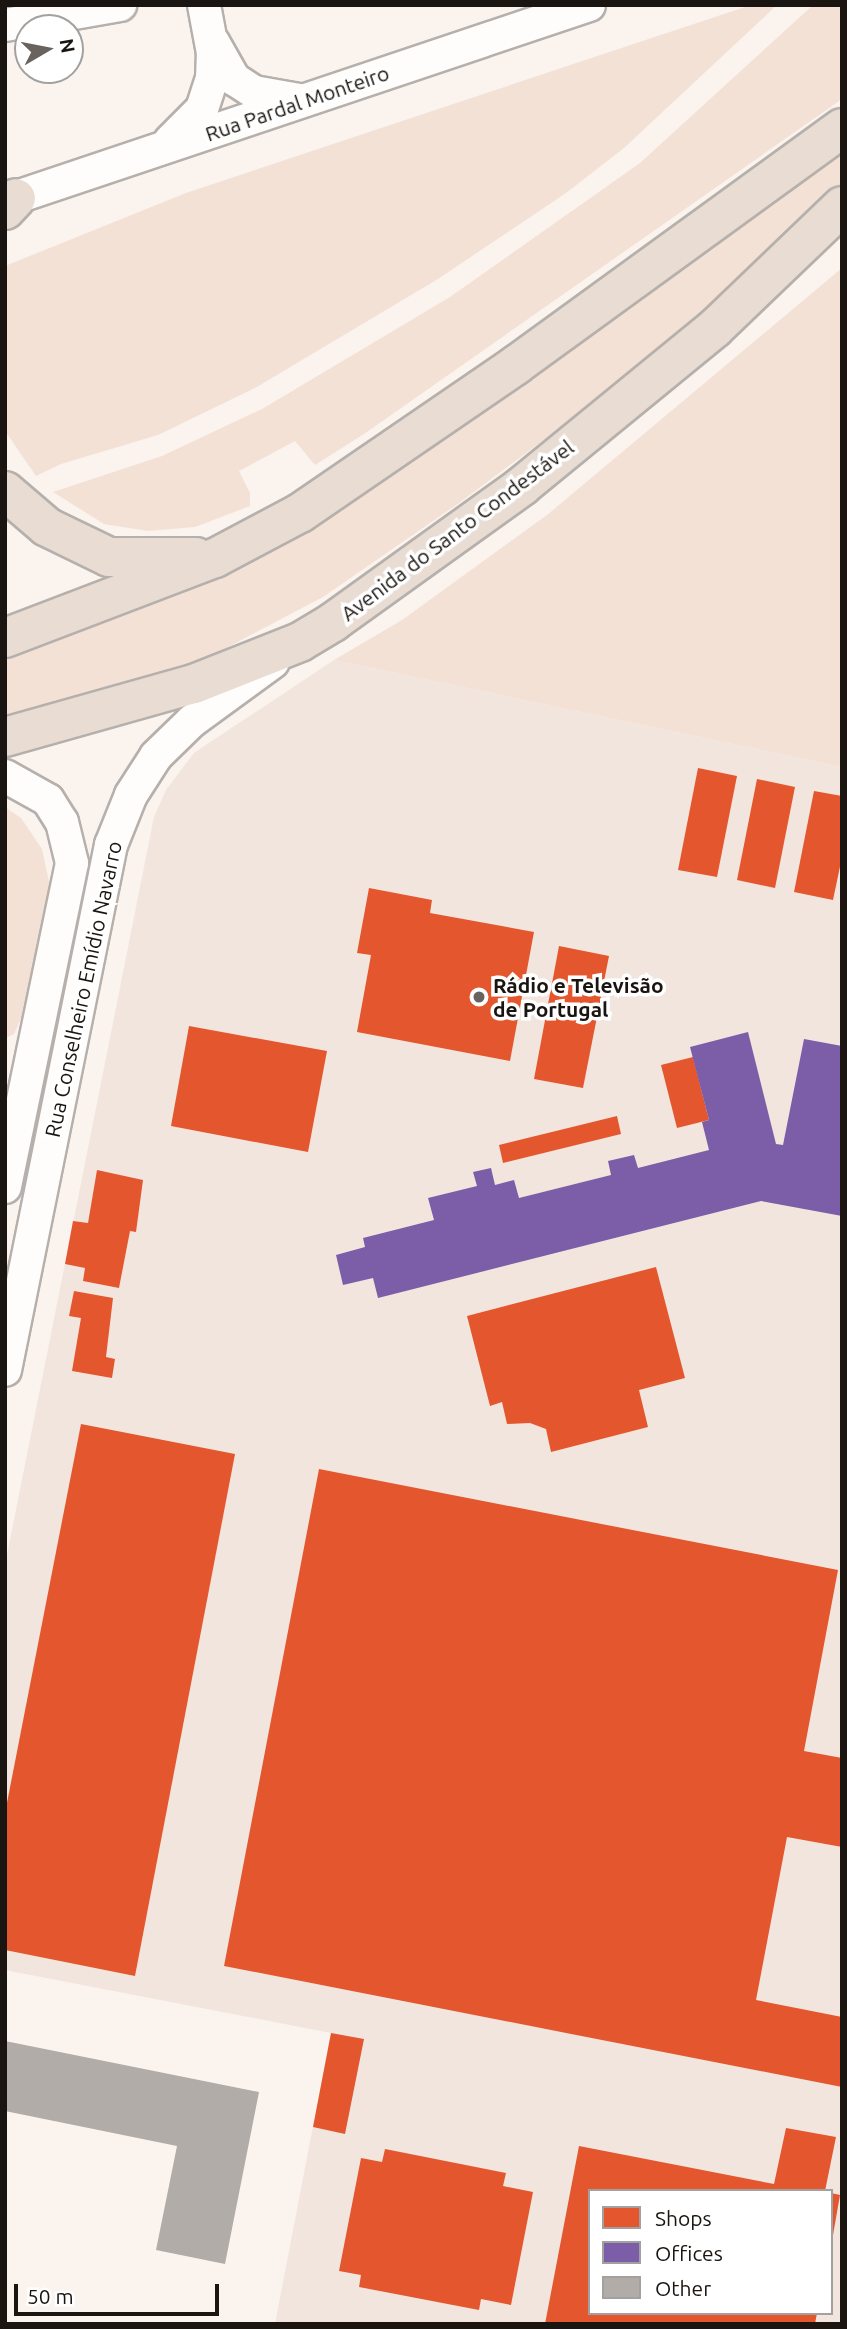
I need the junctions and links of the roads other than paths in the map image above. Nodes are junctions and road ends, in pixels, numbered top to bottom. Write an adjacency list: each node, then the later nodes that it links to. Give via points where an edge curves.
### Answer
1 (120, 5): 4 (street)
2 (589, 5): 5 (street, Rua Pardal Monteiro)
3 (206, 17): 5 (street, via 234,79 279,100); 7 (street, via 212,79 202,109 184,131)
4 (5, 25)
5 (307, 100): 7 (street, Rua Pardal Monteiro)
6 (842, 128): 11 (highway, via 407,441 300,513)
7 (154, 151): 8 (street, Rua Pardal Monteiro)
8 (9, 203)
9 (842, 206): 13 (highway, Avenida do Santo Condestável, via 715,328 522,486)
10 (5, 491): 11 (highway, via 47,527 109,556)
11 (215, 558): 12 (highway)
12 (5, 638)
13 (300, 642): 14 (highway, Avenida do Santo Condestável, via 145,701); 20 (street, Rua Conselheiro Emídio Navarro, via 192,721 156,756 131,795 111,845)
14 (5, 737)
15 (5, 776): 16 (street, Rua Conselheiro Emídio Navarro, via 48,800 62,822 72,863)
16 (35, 1041): 17 (street); 18 (street, Rua Conselheiro Emídio Navarro)
17 (5, 1065)
18 (12, 1117): 19 (street, Rua Conselheiro Emídio Navarro)
19 (7, 1171)
20 (5, 1370)

